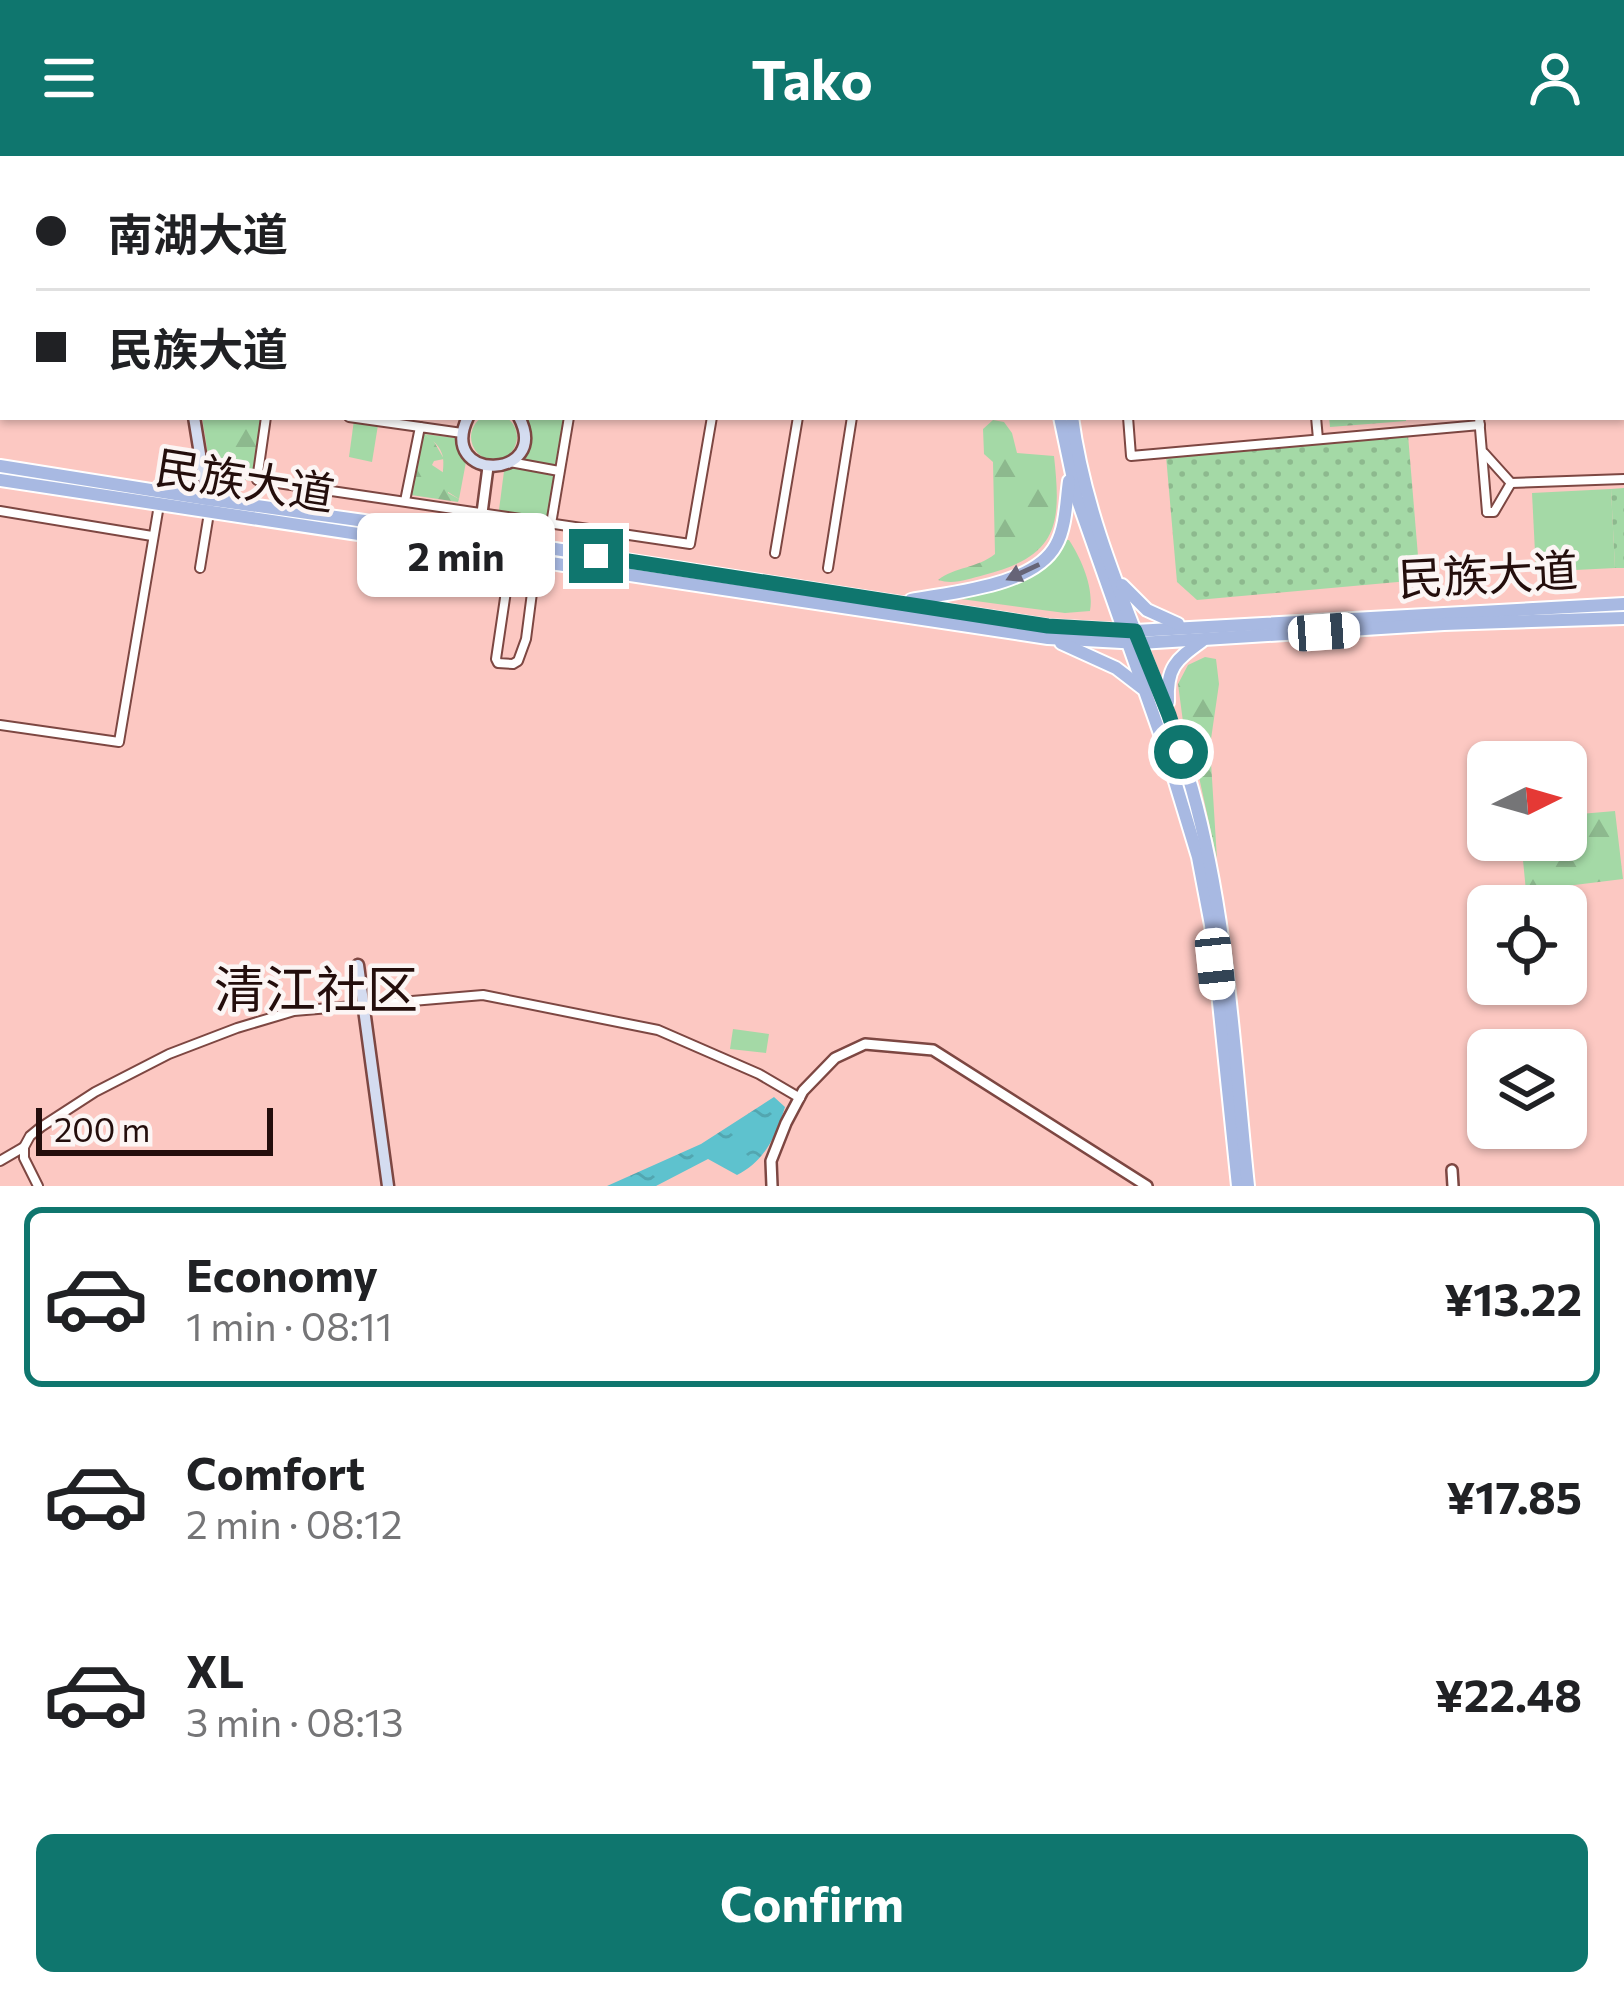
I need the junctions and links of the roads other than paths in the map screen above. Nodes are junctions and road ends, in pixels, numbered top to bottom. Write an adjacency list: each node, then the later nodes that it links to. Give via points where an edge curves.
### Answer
1 (194, 420): 29 (main road)
2 (266, 420): 27 (street, via 257,480)
3 (370, 420): 15 (street)
4 (467, 420): 16 (main road)
5 (520, 420): 19 (main road, via 524,442)
6 (569, 420): 22 (street)
7 (711, 420): 32 (street, via 690,544)
8 (797, 420): 35 (street)
9 (851, 420): 39 (street)
10 (1061, 420): 23 (main road)
11 (1072, 420): 40 (main road)
12 (1128, 420): 17 (street, via 1131,456)
13 (1316, 420): 17 (street)
14 (1480, 421): 17 (street); 18 (street)
15 (420, 427): 16 (street); 27 (street)
16 (462, 433): 21 (main road, via 471,458)
17 (1318, 439)
18 (1482, 451): 26 (street); 26 (street, via 1486,512 1494,512)
19 (510, 462): 21 (main road); 22 (street)
20 (0, 466): 29 (main road, 民族大道)
21 (488, 467): 31 (street)
22 (560, 472): 32 (street)
23 (1070, 474): 41 (main road, one-way to 41, via 1058,544 1038,566); 45 (main road)
24 (0, 479): 28 (main road, 民族大道)
25 (1624, 479): 26 (street)
26 (1511, 483)
27 (405, 501): 31 (street)
28 (159, 505): 29 (main road, 民族大道); 33 (street)
29 (208, 506): 34 (main road, 民族大道); 36 (main road, 民族大道); 38 (street)
30 (0, 511): 33 (street)
31 (482, 513): 32 (street)
32 (550, 524)
33 (152, 536): 50 (street, via 119,742)
34 (507, 541): 36 (street); 41 (main road, 民族大道)
35 (775, 553)
36 (507, 557): 37 (main road, 民族大道); 37 (street, via 496,659 505,665 518,661 526,640)
37 (536, 562): 46 (main road, 民族大道)
38 (200, 568)
39 (828, 568)
40 (1117, 580): 44 (main road, via 1147,610); 45 (main road)
41 (901, 602): 45 (main road, 民族大道)
42 (1624, 604): 44 (main road, 民族大道)
43 (1624, 618): 47 (main road, 民族大道)
44 (1188, 628): 45 (main road, 民族大道)
45 (1131, 637): 46 (main road, 民族大道); 47 (main road, 民族大道); 48 (main road); 49 (main road)
46 (1048, 638): 48 (main road)
47 (1204, 639): 49 (main road, via 1170,671)
48 (1145, 690): 61 (main road, via 1203,883)
49 (1169, 715): 62 (main road, via 1213,880)
50 (0, 724)
51 (358, 965): 52 (main road)
52 (363, 1006): 53 (street, via 483,995 658,1030); 54 (street, via 280,1014 169,1054 95,1092); 58 (main road)
53 (800, 1098): 59 (street, via 771,1161); 60 (street, via 835,1058 865,1044 933,1050)
54 (24, 1147): 55 (street); 57 (street)
55 (0, 1161)
56 (1452, 1170): 63 (street)
57 (38, 1186)
58 (388, 1186)
59 (772, 1186)
60 (1147, 1186)
61 (1238, 1186)
62 (1248, 1186)
63 (1453, 1186)

